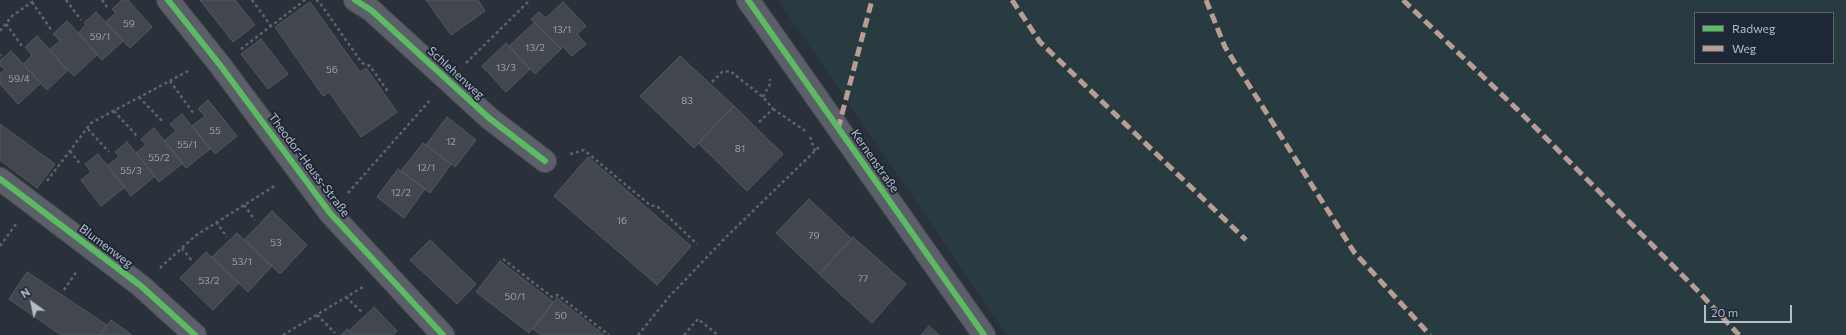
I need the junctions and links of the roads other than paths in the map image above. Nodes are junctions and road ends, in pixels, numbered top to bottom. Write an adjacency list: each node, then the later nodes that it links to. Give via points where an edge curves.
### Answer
1 (168, 0): 7 (street, Theodor-Heuss-Straße, via 217,61 330,213)
2 (355, 0): 4 (street, Schlehenweg, via 371,10 489,118)
3 (748, 0): 8 (street, Kernenstraße)
4 (545, 161)
5 (0, 179): 6 (street, Blumenweg, via 141,286)
6 (195, 335)
7 (443, 335)
8 (984, 335)

